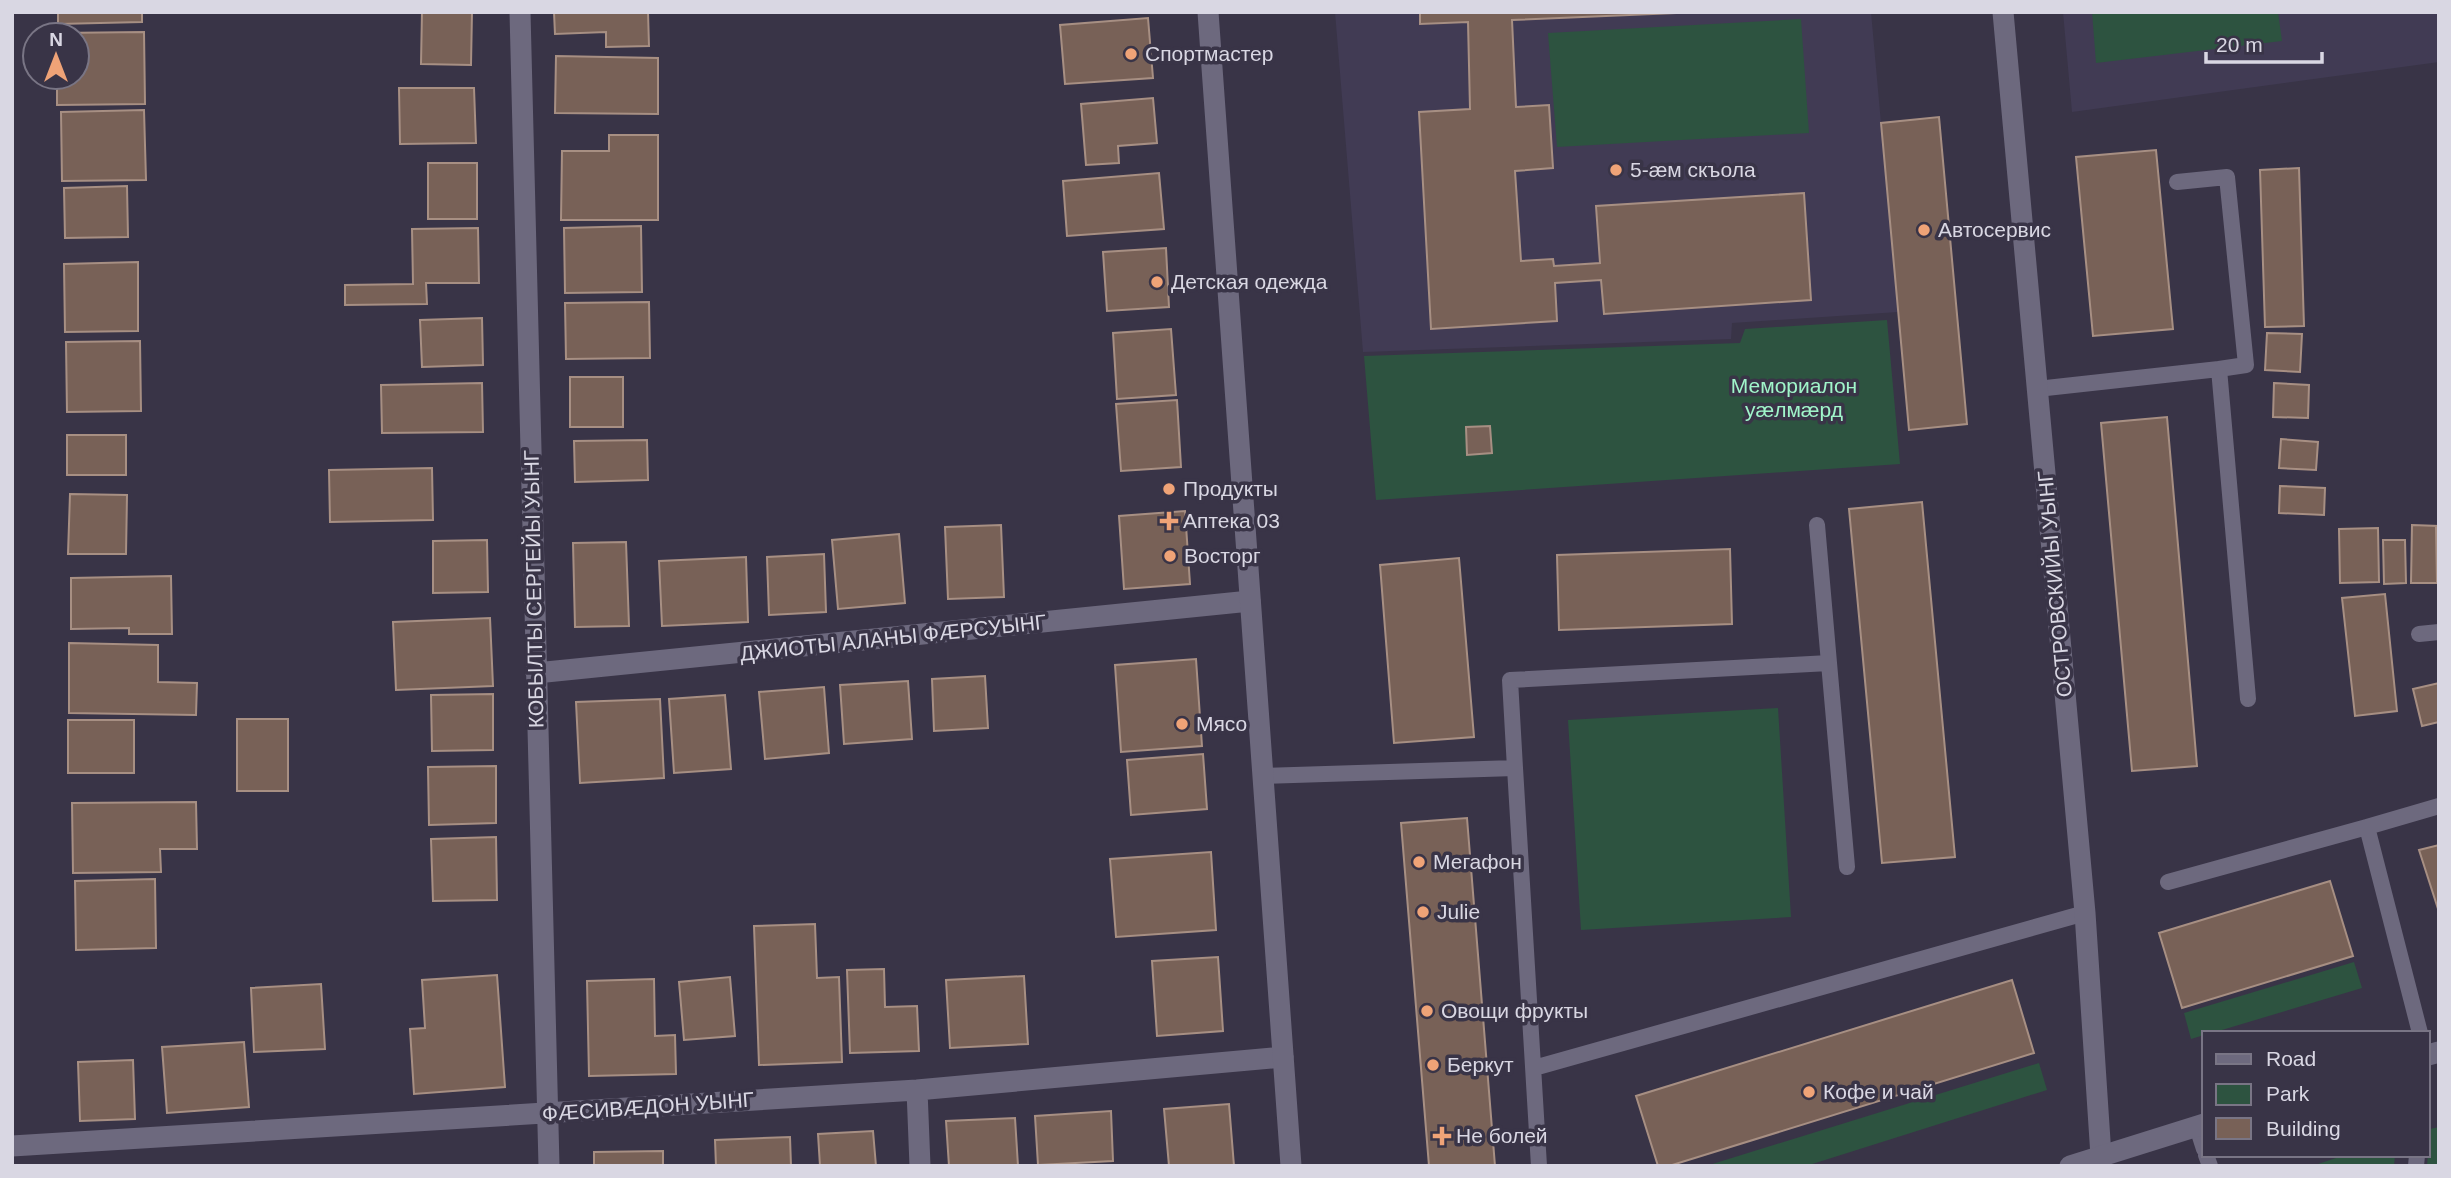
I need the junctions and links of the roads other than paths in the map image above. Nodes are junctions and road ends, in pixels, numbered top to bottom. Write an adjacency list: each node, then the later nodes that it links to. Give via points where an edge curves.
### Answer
1 (520, 12): 12 (street, КОБЫЛТЫ СЕРГЕЙЫ УЫНГ)
2 (1208, 12): 8 (street)
3 (2003, 12): 6 (street, ОСТРОВСКИЙЫ УЫНГ)
4 (2177, 183): 5 (lane, via 2227,177 2246,365)
5 (2220, 369): 6 (lane); 13 (lane)
6 (2037, 389): 20 (street, ОСТРОВСКИЙЫ УЫНГ)
7 (1817, 525): 11 (lane)
8 (1250, 601): 12 (street, ДЖИОТЫ АЛАНЫ ФÆРСУЫНГ); 15 (street)
9 (2439, 632): 10 (lane)
10 (2418, 634)
11 (1829, 663): 14 (lane, via 1510,680); 18 (lane)
12 (536, 673): 25 (street, КОБЫЛТЫ СЕРГЕЙЫ УЫНГ)
13 (2248, 699)
14 (1515, 768): 15 (lane); 23 (lane)
15 (1263, 776): 22 (street)
16 (2439, 806): 17 (lane)
17 (2367, 827): 19 (lane); 21 (lane)
18 (1847, 867)
19 (2168, 882)
20 (2085, 913): 23 (lane); 28 (street, ОСТРОВСКИЙЫ УЫНГ)
21 (2419, 1031)
22 (1283, 1057): 24 (street, ФÆСИВÆДОН УЫНГ); 31 (street)
23 (1534, 1068): 32 (lane)
24 (917, 1090): 25 (street, ФÆСИВÆДОН УЫНГ); 30 (street)
25 (548, 1113): 27 (street, ФÆСИВÆДОН УЫНГ); 29 (street, КОБЫЛТЫ СЕРГЕЙЫ УЫНГ)
26 (2201, 1125): 28 (street)
27 (12, 1146)
28 (2103, 1161): 33 (street)
29 (549, 1166)
30 (920, 1166)
31 (1291, 1166)
32 (1539, 1166)
33 (2070, 1166)

